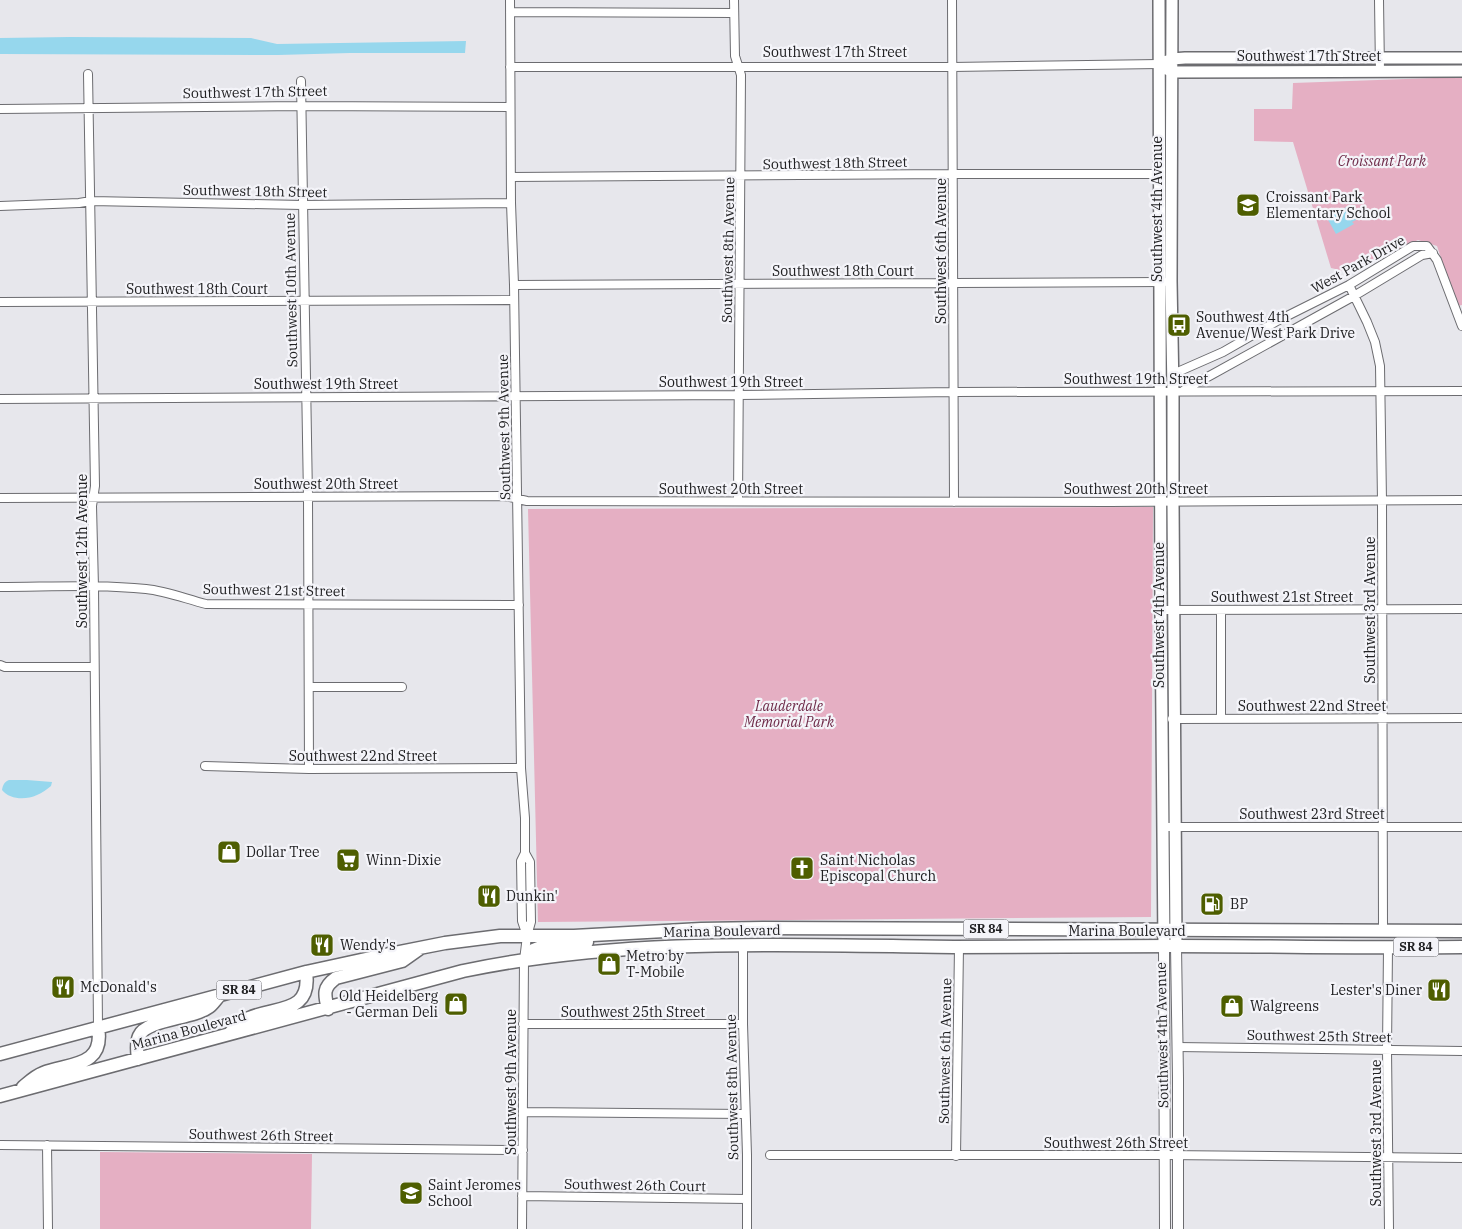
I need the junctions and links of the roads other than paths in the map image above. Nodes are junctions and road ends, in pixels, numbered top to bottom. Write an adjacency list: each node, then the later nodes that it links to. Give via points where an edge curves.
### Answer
1 (510, 0): 7 (street, Southwest 9th Avenue)
2 (734, 0): 8 (street, Southwest 8th Avenue)
3 (952, 0): 14 (street, Southwest 6th Avenue)
4 (1159, 0): 12 (main road, Southwest 4th Avenue)
5 (1172, 0): 11 (main road, Southwest 4th Avenue)
6 (1379, 0): 9 (street)
7 (510, 12): 8 (street); 15 (street, Southwest 9th Avenue)
8 (734, 13): 13 (street, Southwest 8th Avenue, via 734,56)
9 (1380, 58): 10 (main road, Southwest 17th Street); 11 (main road, Southwest 17th Street); 16 (street)
10 (1462, 58)
11 (1172, 59): 12 (main road, Southwest 17th Street); 18 (main road, Southwest 4th Avenue)
12 (1160, 64): 14 (street, Southwest 17th Street); 18 (main road); 26 (main road, Southwest 4th Avenue)
13 (738, 66): 14 (street, Southwest 17th Street); 15 (street, Southwest 17th Street); 27 (street, Southwest 8th Avenue, via 741,75)
14 (952, 66): 25 (street, Southwest 6th Avenue)
15 (510, 67): 22 (street, Southwest 9th Avenue)
16 (1380, 71): 17 (main road, Southwest 17th Street); 18 (main road, Southwest 17th Street)
17 (1462, 71)
18 (1172, 72): 34 (main road, Southwest 4th Avenue)
19 (88, 74): 24 (street, Southwest 12th Avenue)
20 (301, 81): 21 (street, Southwest 10th Avenue)
21 (300, 106): 22 (street, Southwest 17th Street); 24 (street, Southwest 17th Street); 31 (street, Southwest 10th Avenue)
22 (510, 107): 28 (street, Southwest 9th Avenue)
23 (0, 109): 24 (street, Southwest 17th Street)
24 (89, 109): 29 (street, Southwest 12th Avenue)
25 (952, 174): 26 (street, Southwest 18th Street); 27 (street, Southwest 18th Street); 35 (street, Southwest 6th Avenue)
26 (1160, 174): 34 (main road, Southwest 4th Avenue)
27 (741, 176): 28 (street, Southwest 18th Street); 36 (street, Southwest 8th Avenue)
28 (511, 177): 30 (street, Southwest 9th Avenue)
29 (91, 201): 31 (street, Southwest 18th Street); 32 (street, Southwest 18th Street); 41 (street, Southwest 12th Avenue)
30 (511, 203): 31 (street, Southwest 18th Street); 37 (street, Southwest 9th Avenue)
31 (302, 205): 42 (street, Southwest 10th Avenue)
32 (0, 206)
33 (1433, 253): 38 (street, West Park Drive, via 1427,246 1412,246); 39 (street, West Park Drive, via 1422,255); 44 (street)
34 (1166, 282): 35 (street, Southwest 18th Court); 45 (main road, Southwest 4th Avenue); 46 (main road, Southwest 4th Avenue)
35 (954, 283): 36 (street, Southwest 18th Court); 49 (street, Southwest 6th Avenue)
36 (740, 284): 37 (street, Southwest 18th Court); 51 (street, Southwest 8th Avenue)
37 (514, 285): 40 (street, Southwest 9th Avenue)
38 (1349, 285): 39 (street, Southwest 3rd Avenue); 45 (street, West Park Drive, via 1223,352)
39 (1354, 296): 47 (street, West Park Drive); 50 (street, Southwest 3rd Avenue, via 1375,342)
40 (514, 300): 42 (street, Southwest 18th Court); 52 (street, Southwest 9th Avenue)
41 (91, 301): 42 (street, Southwest 18th Court); 43 (street, Southwest 18th Court); 55 (street, Southwest 12th Avenue)
42 (304, 301): 53 (street, Southwest 10th Avenue)
43 (0, 302)
44 (1462, 326)
45 (1173, 374): 47 (main road, Southwest 4th Avenue)
46 (1160, 391): 47 (street, Southwest 19th Street); 49 (street, Southwest 19th Street); 62 (main road, Southwest 4th Avenue)
47 (1178, 391): 50 (street, Southwest 19th Street); 62 (main road, Southwest 4th Avenue)
48 (1462, 391): 50 (street, Southwest 19th Street)
49 (953, 392): 51 (street, Southwest 19th Street); 64 (street, Southwest 6th Avenue)
50 (1381, 392): 63 (street, Southwest 3rd Avenue)
51 (738, 395): 52 (street, Southwest 19th Street); 61 (street, Southwest 8th Avenue)
52 (515, 396): 53 (street, Southwest 19th Street); 59 (street, Southwest 9th Avenue)
53 (306, 397): 55 (street, Southwest 19th Street); 57 (street, Southwest 10th Avenue)
54 (0, 398): 55 (street, Southwest 19th Street)
55 (93, 398): 56 (street, Southwest 12th Avenue)
56 (93, 497): 57 (street, Southwest 20th Street); 58 (street, Southwest 20th Street); 66 (street, Southwest 12th Avenue)
57 (308, 497): 59 (street, Southwest 20th Street, via 505,496); 67 (street, Southwest 10th Avenue)
58 (0, 498)
59 (518, 499): 61 (street, Southwest 20th Street); 68 (street, Southwest 9th Avenue)
60 (1462, 500): 63 (street, Southwest 20th Street)
61 (738, 501): 64 (street, Southwest 20th Street)
62 (1167, 501): 63 (street, Southwest 20th Street); 64 (street, Southwest 20th Street); 70 (main road, Southwest 4th Avenue); 71 (main road, Southwest 4th Avenue)
63 (1382, 501): 73 (street, Southwest 3rd Avenue)
64 (954, 502)
65 (0, 587): 66 (street, Southwest 21st Street)
66 (94, 587): 67 (street, Southwest 21st Street, via 148,589 206,604); 75 (street, Southwest 12th Avenue)
67 (308, 604): 68 (street, Southwest 21st Street); 76 (street, Southwest 10th Avenue)
68 (519, 605): 84 (street, Southwest 9th Avenue)
69 (1462, 609): 73 (street, Southwest 21st Street)
70 (1161, 610): 71 (street, Southwest 21st Street); 79 (main road, Southwest 4th Avenue)
71 (1174, 610): 72 (street, Southwest 21st Street); 80 (main road, Southwest 4th Avenue)
72 (1221, 610): 73 (street, Southwest 21st Street); 81 (street)
73 (1382, 610): 82 (street, Southwest 3rd Avenue)
74 (0, 665): 75 (street)
75 (94, 667): 110 (street, Southwest 12th Avenue)
76 (309, 687): 77 (street); 85 (street, Southwest 10th Avenue)
77 (402, 687)
78 (1462, 718): 82 (street, Southwest 22nd Street)
79 (1162, 719): 80 (street, Southwest 22nd Street); 87 (main road, Southwest 4th Avenue)
80 (1174, 719): 81 (street, Southwest 22nd Street); 86 (main road, Southwest 4th Avenue)
81 (1221, 719): 82 (street, Southwest 22nd Street)
82 (1383, 719): 88 (street, Southwest 3rd Avenue)
83 (205, 766): 85 (street, Southwest 22nd Street)
84 (522, 768): 85 (street, Southwest 22nd Street); 96 (street, Southwest 9th Avenue, via 525,818 525,853 521,861 522,921)
85 (310, 769)
86 (1175, 826): 87 (street, Southwest 23rd Street); 88 (street, Southwest 23rd Street); 91 (main road, Southwest 4th Avenue)
87 (1163, 827): 91 (main road, Southwest 4th Avenue)
88 (1382, 827): 89 (street, Southwest 23rd Street); 92 (street, Southwest 3rd Avenue)
89 (1462, 827)
90 (763, 928): 91 (main road, Marina Boulevard / SR 84); 95 (main road, Marina Boulevard / SR 84); 97 (main road)
91 (1170, 930): 92 (main road, Marina Boulevard / SR 84); 98 (main road, Southwest 4th Avenue)
92 (1383, 930): 93 (main road, Marina Boulevard / SR 84); 102 (main road)
93 (1402, 930): 94 (main road, Marina Boulevard / SR 84); 103 (main road)
94 (1462, 930)
95 (603, 934): 96 (main road, Marina Boulevard / SR 84); 104 (main road, via 586,942 538,948)
96 (526, 936): 99 (main road, Marina Boulevard / SR 84, via 470,939); 104 (street, Southwest 9th Avenue)
97 (743, 944): 100 (main road, Marina Boulevard / SR 84); 104 (main road, Marina Boulevard / SR 84, via 632,949); 109 (street, Southwest 8th Avenue)
98 (1170, 946): 100 (main road, Marina Boulevard / SR 84); 102 (main road, Marina Boulevard / SR 84); 112 (street, Southwest 4th Avenue); 125 (street, Southwest 4th Avenue)
99 (421, 947): 105 (main road, Marina Boulevard / SR 84); 107 (main road, via 402,961 340,976 325,992)
100 (959, 947): 127 (street, Southwest 6th Avenue)
101 (1462, 947): 103 (main road, Marina Boulevard / SR 84)
102 (1370, 948): 103 (main road, Marina Boulevard / SR 84)
103 (1388, 948): 113 (street, Southwest 3rd Avenue)
104 (524, 960): 107 (main road, Marina Boulevard / SR 84, via 463,972); 108 (street, Southwest 9th Avenue)
105 (306, 972): 106 (main road, Marina Boulevard / SR 84); 111 (main road, via 306,991 292,1006 248,1018)
106 (220, 995): 110 (main road, Marina Boulevard / SR 84); 116 (main road, via 208,1007 145,1028 137,1044)
107 (328, 1008): 111 (main road, Marina Boulevard / SR 84)
108 (523, 1024): 109 (street, Southwest 25th Street); 119 (street, Southwest 9th Avenue)
109 (743, 1024): 120 (street, Southwest 8th Avenue)
110 (98, 1027): 115 (main road, Marina Boulevard / SR 84); 117 (main road, via 100,1038 93,1056 40,1074)
111 (227, 1035): 116 (main road, Marina Boulevard / SR 84)
112 (1176, 1046): 113 (street, Southwest 25th Street); 126 (street, Southwest 4th Avenue)
113 (1387, 1050): 114 (street, Southwest 25th Street); 128 (street, Southwest 3rd Avenue)
114 (1462, 1051)
115 (0, 1054)
116 (138, 1059): 117 (main road, Marina Boulevard / SR 84)
117 (14, 1092): 118 (main road, Marina Boulevard / SR 84)
118 (0, 1096)
119 (523, 1112): 120 (street); 123 (street, Southwest 9th Avenue)
120 (745, 1114): 131 (street, Southwest 8th Avenue)
121 (0, 1145): 122 (street, Southwest 26th Street)
122 (48, 1145): 123 (street, Southwest 26th Street); 132 (street)
123 (522, 1150): 130 (street, Southwest 9th Avenue)
124 (770, 1155): 127 (street, Southwest 26th Street)
125 (1165, 1155): 126 (street, Southwest 26th Street); 127 (street, Southwest 26th Street); 135 (street, Southwest 4th Avenue)
126 (1178, 1155): 128 (street, Southwest 26th Street); 136 (street, Southwest 4th Avenue)
127 (956, 1156)
128 (1388, 1157): 129 (street, Southwest 26th Street); 137 (street, Southwest 3rd Avenue)
129 (1462, 1158)
130 (522, 1196): 131 (street, Southwest 26th Court); 133 (street, Southwest 9th Avenue)
131 (747, 1199): 134 (street, Southwest 8th Avenue)
132 (48, 1229)
133 (522, 1229)
134 (747, 1229)
135 (1165, 1229)
136 (1178, 1229)
137 (1389, 1229)

